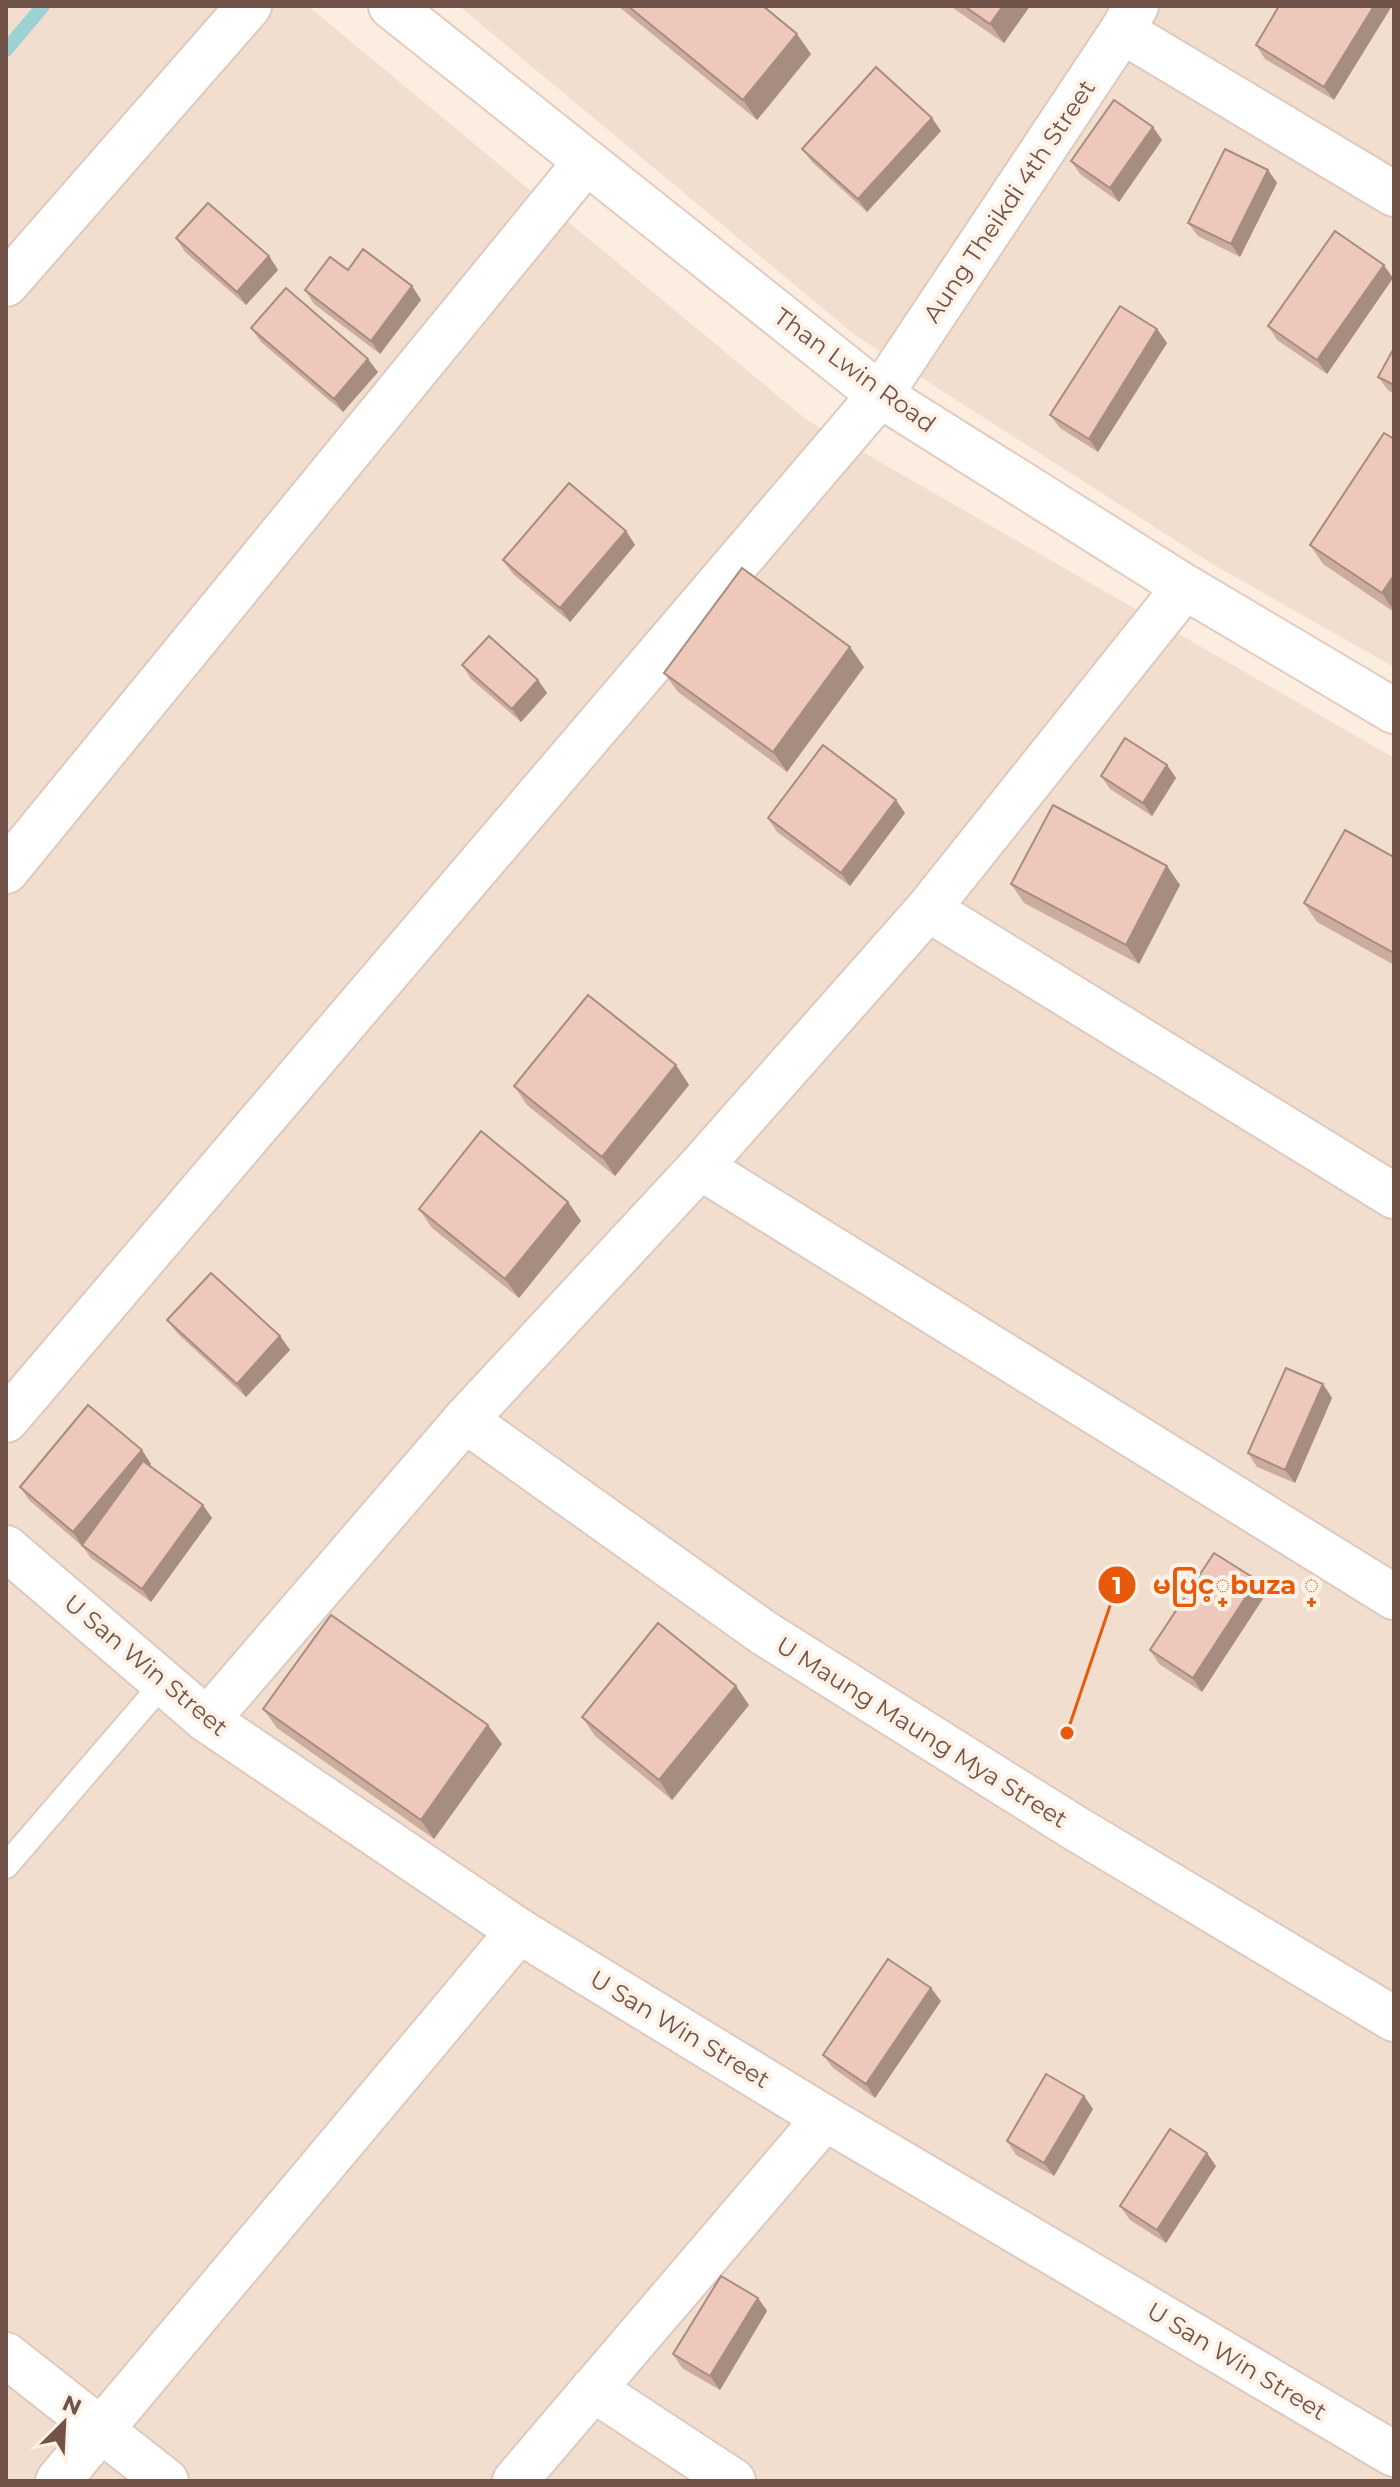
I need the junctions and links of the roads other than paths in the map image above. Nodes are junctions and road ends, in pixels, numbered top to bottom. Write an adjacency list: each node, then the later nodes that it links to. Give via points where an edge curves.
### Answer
1 (249, 6): 6 (street)
2 (391, 6): 4 (street, Than Lwin Road)
3 (1129, 19): 5 (street); 7 (street, Aung Theikdi 4th Street)
4 (586, 162): 7 (street, Than Lwin Road); 10 (street)
5 (1394, 194)
6 (6, 284)
7 (880, 395): 8 (street, Than Lwin Road); 14 (street, Aung Theikdi 4th Street)
8 (1185, 587): 9 (street, Than Lwin Road); 11 (street)
9 (1394, 711)
10 (6, 871)
11 (928, 909): 12 (street); 13 (street)
12 (700, 1167): 15 (street); 17 (street)
13 (1394, 1196)
14 (6, 1420)
15 (465, 1420): 19 (street); 22 (street, U Maung Maung Mya Street, via 764,1633)
16 (6, 1548): 18 (street, U San Win Street)
17 (1394, 1597)
18 (164, 1682): 19 (street, U San Win Street); 20 (lane)
19 (207, 1720): 21 (street, U San Win Street)
20 (6, 1866)
21 (519, 1931): 23 (street, U San Win Street); 26 (street)
22 (1394, 2019)
23 (825, 2118): 25 (street); 27 (street, U San Win Street)
24 (6, 2355): 26 (street)
25 (593, 2389): 30 (street); 31 (street)
26 (101, 2431): 28 (street); 29 (street)
27 (1394, 2454)
28 (58, 2481)
29 (166, 2481)
30 (515, 2481)
31 (733, 2481)

